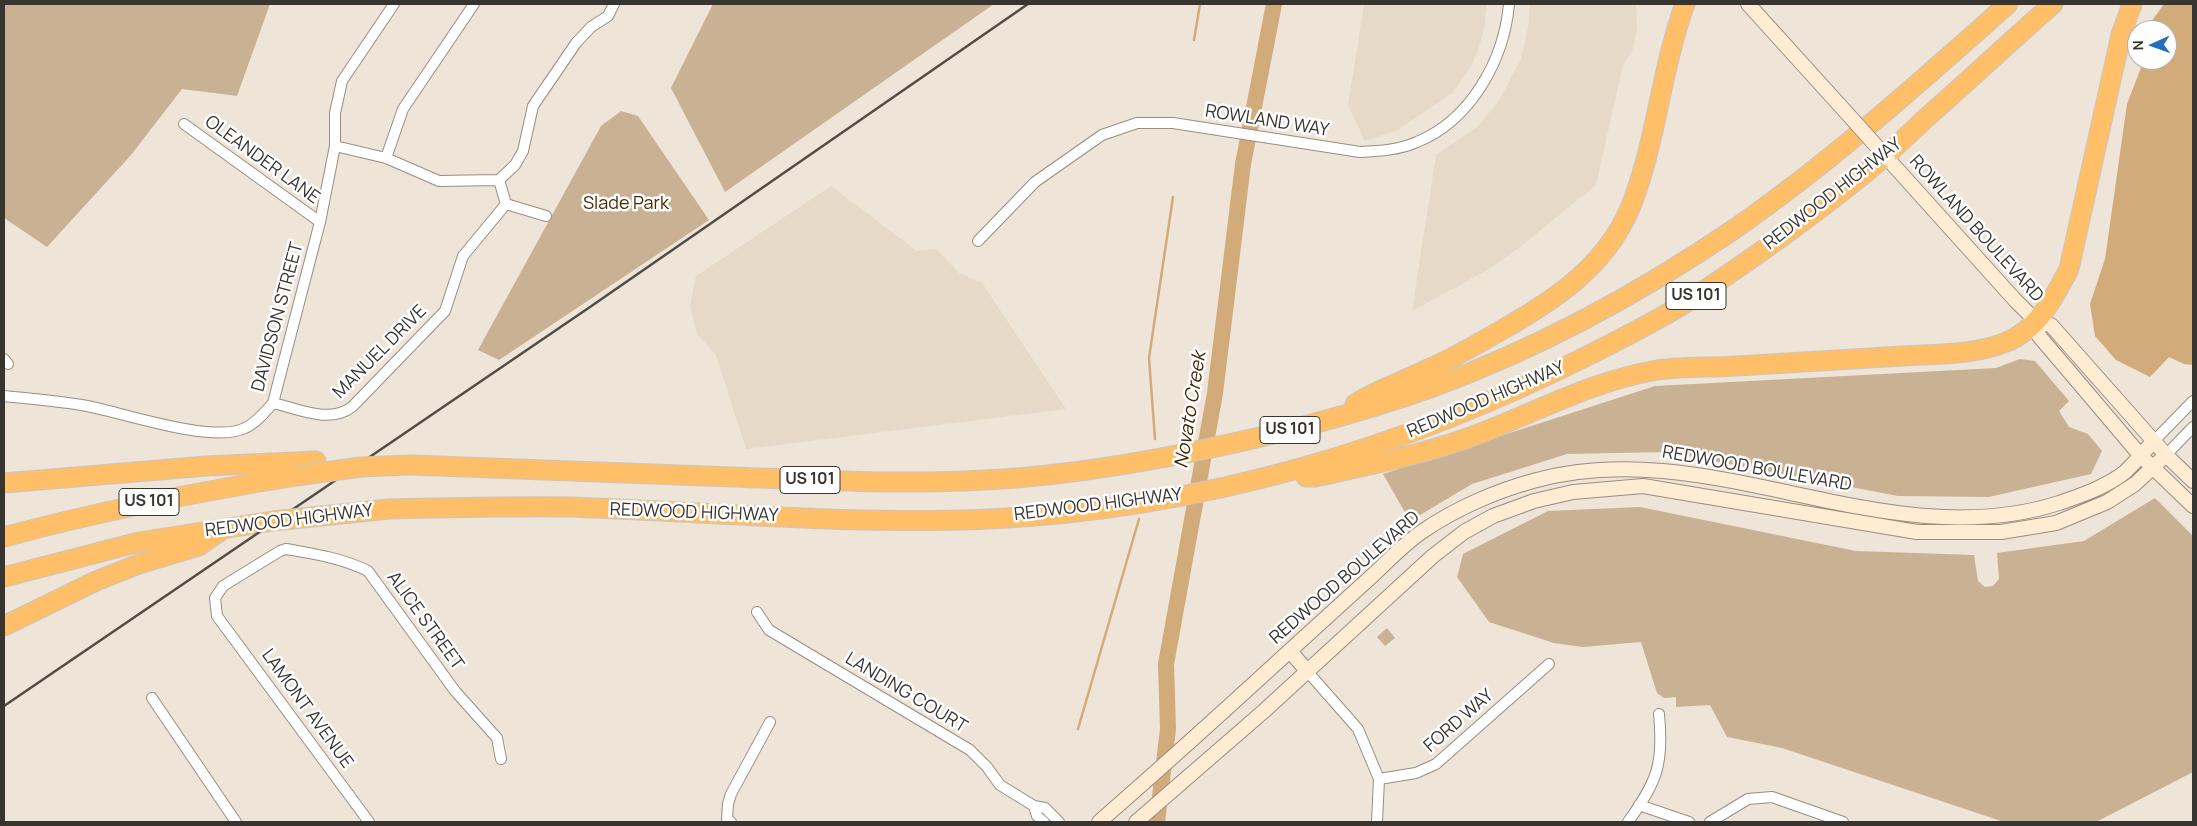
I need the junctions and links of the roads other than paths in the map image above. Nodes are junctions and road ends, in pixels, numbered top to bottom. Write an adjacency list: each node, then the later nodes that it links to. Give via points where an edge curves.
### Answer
1 (394, 4): 11 (street, DAVIDSON STREET, via 342,81 335,114)
2 (474, 4): 12 (street, via 403,109)
3 (614, 4): 13 (street, via 608,16 576,42 533,106 523,151 515,165)
4 (1508, 4): 17 (street, ROWLAND WAY, via 1508,18 1498,56 1481,88 1436,132 1418,142 1382,151 1360,152 1196,126 1146,122 1121,127 1102,136 1035,182)
5 (1685, 4): 22 (highway, via 1640,183 1626,219 1600,258 1575,283 1526,316 1453,357 1371,394)
6 (1748, 4): 18 (main road, ROWLAND BOULEVARD, bridge)
7 (2008, 4): 22 (highway, REDWOOD HIGHWAY / US 101, via 1841,150 1681,264 1566,329 1493,362 1437,386)
8 (2053, 4): 29 (highway, REDWOOD HIGHWAY / US 101, via 1866,173 1699,295 1637,330 1509,393 1398,437)
9 (2132, 4): 18 (highway, via 2121,36 2069,269)
10 (184, 124): 16 (street, OLEANDER LANE)
11 (334, 146): 12 (street); 16 (street, DAVIDSON STREET)
12 (386, 158): 13 (street, via 439,181)
13 (499, 180): 14 (street)
14 (506, 204): 15 (street); 21 (street, MANUEL DRIVE, via 464,256 445,311 352,406 338,415 322,415)
15 (546, 216)
16 (320, 222): 21 (street, DAVIDSON STREET)
17 (978, 241)
18 (2037, 322): 24 (main road, ROWLAND BOULEVARD, via 2051,325); 25 (main road, ROWLAND BOULEVARD, via 2038,336); 29 (highway, via 2007,342 1986,350 1743,366 1678,367 1628,376 1594,386 1465,439 1405,457 1315,478)
19 (4, 396): 21 (street, DAVIDSON STREET, via 86,406 224,433 245,429)
20 (2193, 401): 24 (street, REDWOOD BOULEVARD)
21 (273, 403)
22 (1330, 420): 27 (highway, REDWOOD HIGHWAY / US 101, via 1249,441 1166,457 1047,475 985,480 910,482)
23 (2193, 427): 26 (street, REDWOOD BOULEVARD)
24 (2154, 441): 25 (main road, REDWOOD BOULEVARD); 26 (main road, ROWLAND BOULEVARD)
25 (2140, 455): 28 (main road, ROWLAND BOULEVARD); 36 (main road, REDWOOD BOULEVARD, via 2126,471 2100,488 2032,511)
26 (2166, 455): 28 (main road, REDWOOD BOULEVARD); 30 (main road, ROWLAND BOULEVARD)
27 (411, 465): 31 (highway, bridge, via 316,461 206,466); 40 (highway, REDWOOD HIGHWAY / US 101, bridge, via 361,467 296,476 132,505)
28 (2154, 468): 34 (main road, ROWLAND BOULEVARD); 39 (main road, REDWOOD BOULEVARD, via 2107,502 2056,523)
29 (1272, 477): 38 (highway, REDWOOD HIGHWAY / US 101, bridge, via 1159,500 990,519 909,520 569,507 389,509)
30 (2193, 481)
31 (4, 483)
32 (1826, 500): 33 (main road, REDWOOD BOULEVARD); 35 (main road); 45 (main road, REDWOOD BOULEVARD, via 1686,472 1640,468 1576,472 1532,481 1490,496 1423,531)
33 (1852, 506): 36 (main road, REDWOOD BOULEVARD, via 1918,516); 37 (main road)
34 (2193, 506)
35 (1824, 517): 37 (main road, REDWOOD BOULEVARD); 47 (main road, REDWOOD BOULEVARD, via 1643,486 1573,492 1534,502 1494,516 1464,532 1433,556)
36 (1977, 518): 39 (main road)
37 (1850, 521): 39 (main road, REDWOOD BOULEVARD, via 1917,532)
38 (227, 526): 41 (highway, REDWOOD HIGHWAY / US 101, via 139,542); 44 (highway, via 199,546 96,581)
39 (1978, 534)
40 (4, 537)
41 (4, 577)
42 (757, 612): 54 (street, LANDING COURT, via 769,630 970,750 1000,785)
43 (217, 616): 51 (street, ALICE STREET, via 215,598 223,586 286,549 346,562 368,571 455,691 497,738); 56 (street, LAMONT AVENUE)
44 (4, 626)
45 (1290, 651): 47 (main road); 60 (main road, REDWOOD BOULEVARD)
46 (1549, 664): 52 (street, FORD WAY, via 1436,764 1416,773)
47 (1307, 671): 52 (street, via 1358,730); 61 (main road, REDWOOD BOULEVARD)
48 (152, 698): 55 (street)
49 (1659, 714): 53 (street, via 1662,746 1659,766)
50 (770, 722): 57 (street, via 731,794 727,819)
51 (501, 759)
52 (1379, 779): 62 (street)
53 (1639, 805): 63 (street); 64 (street)
54 (1034, 806): 58 (street, LANDING COURT); 59 (street, LANDING COURT, via 1045,808)
55 (236, 822)
56 (370, 822)
57 (731, 822)
58 (1044, 822)
59 (1059, 822)
60 (1099, 822)
61 (1136, 822)
62 (1377, 822)
63 (1628, 822)
64 (1689, 822)
65 (1710, 822): 66 (street, via 1748,799 1772,797)
66 (1842, 822)

